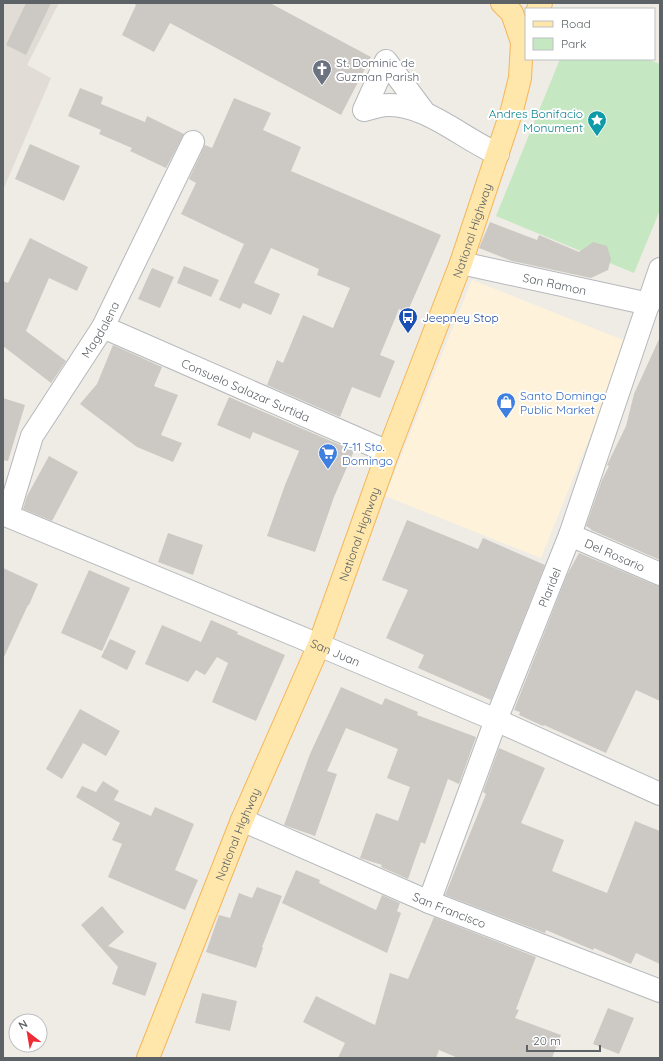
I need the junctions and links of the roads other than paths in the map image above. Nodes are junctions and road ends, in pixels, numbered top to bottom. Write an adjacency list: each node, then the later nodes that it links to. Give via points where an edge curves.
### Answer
1 (502, 3): 2 (main road, National Highway, via 512,13)
2 (524, 38): 5 (main road, National Highway, via 520,78)
3 (424, 112): 5 (street, via 483,148)
4 (193, 142): 9 (street, Magdalena)
5 (498, 154): 6 (main road, National Highway)
6 (461, 263): 8 (street, San Ramon); 10 (main road, National Highway)
7 (660, 269): 8 (street, Plaridel)
8 (649, 304): 12 (street, Plaridel)
9 (103, 327): 10 (street, Consuelo Salazar Surtida); 11 (street, Magdalena, via 32,436)
10 (388, 452): 14 (main road, National Highway)
11 (5, 515): 14 (street, San Juan)
12 (570, 534): 13 (street, Del Rosario); 15 (street, Plaridel)
13 (660, 574)
14 (319, 645): 15 (street, San Juan); 17 (main road, National Highway)
15 (496, 720): 16 (street, San Juan); 18 (street, Plaridel)
16 (660, 794)
17 (242, 820): 18 (street, San Francisco); 20 (main road, National Highway)
18 (429, 902): 19 (street, San Francisco)
19 (660, 991)
20 (148, 1058)

